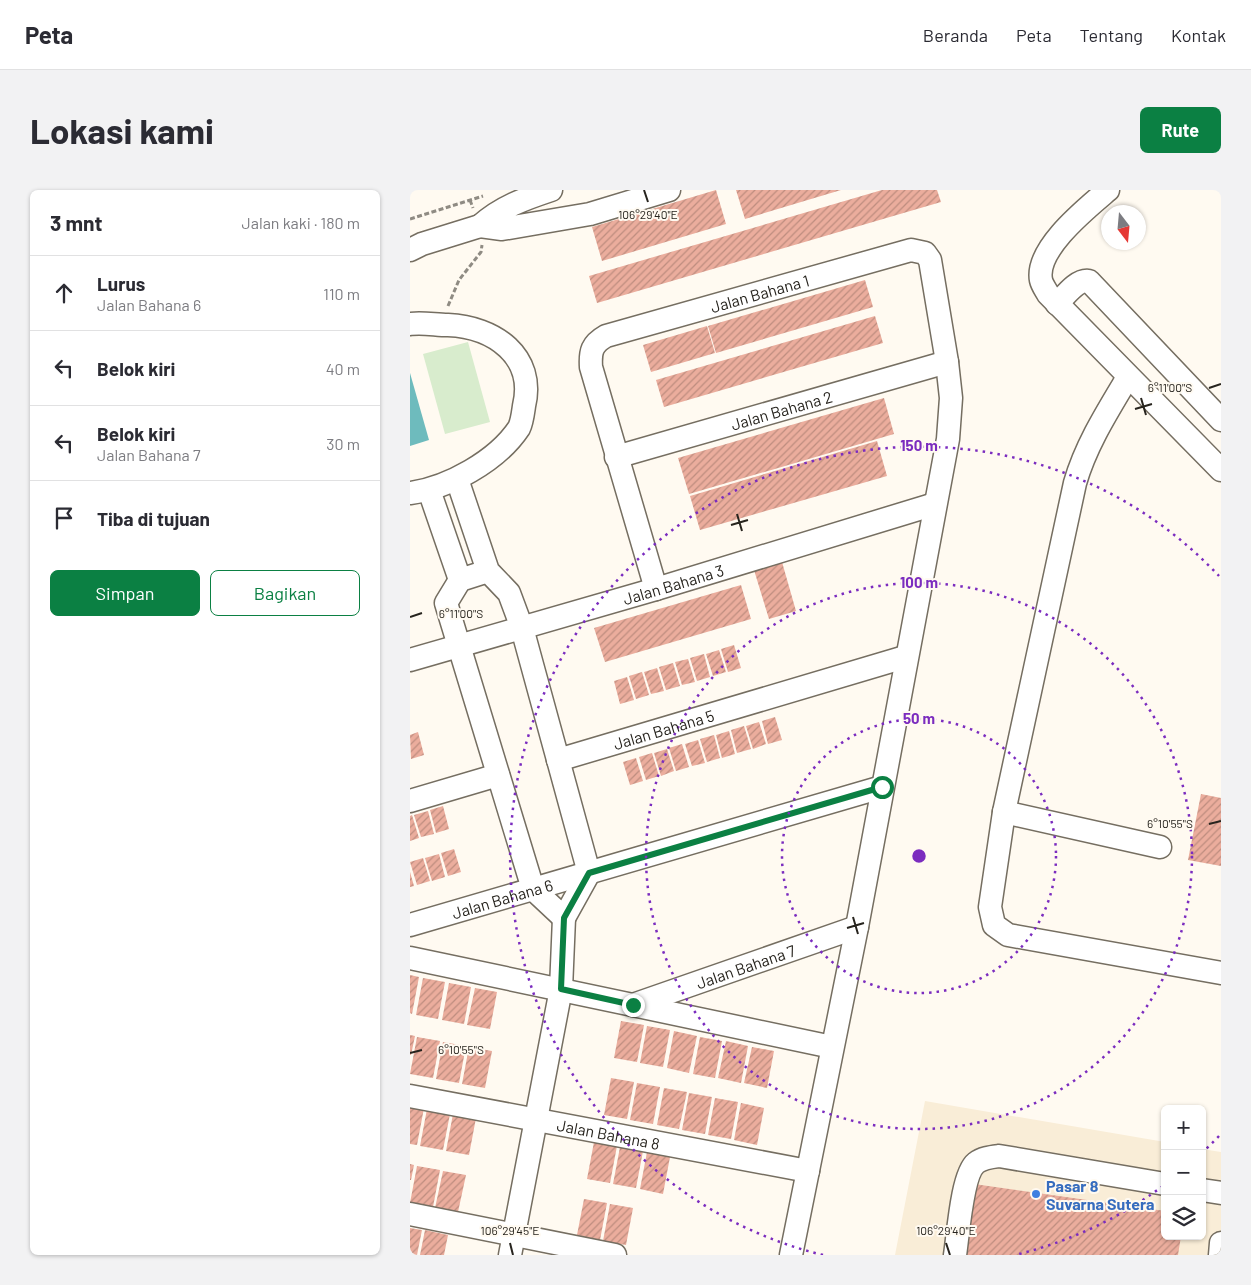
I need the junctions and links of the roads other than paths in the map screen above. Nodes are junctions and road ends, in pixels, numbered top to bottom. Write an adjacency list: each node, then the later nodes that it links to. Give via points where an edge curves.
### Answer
1 (551, 190): 6 (street, via 510,204 492,214)
2 (555, 190): 5 (street, via 550,200)
3 (669, 190): 5 (street, via 590,214)
4 (1108, 190): 8 (street, via 1065,229 1044,257 1041,280)
5 (561, 219): 6 (street, via 502,229)
6 (480, 226): 7 (street)
7 (410, 250)
8 (1052, 299): 11 (street); 12 (street, via 1084,280 1089,281)
9 (410, 324): 15 (street, via 464,326 495,336 517,358 528,390 520,427 501,449)
10 (947, 362): 13 (street, Jalan Bahana 2); 13 (street, Jalan Bahana 1, via 930,260 925,253 911,250 606,336 594,343 590,354); 17 (street, via 951,398)
11 (1128, 377): 14 (street); 29 (street, via 1082,459)
12 (1221, 420)
13 (616, 457): 20 (street)
14 (1221, 470)
15 (457, 479): 16 (street); 18 (street)
16 (419, 492): 19 (street)
17 (935, 504): 20 (street, Jalan Bahana 3); 23 (street)
18 (488, 572): 19 (street); 21 (street, via 509,593)
19 (460, 580): 22 (street, via 446,603)
20 (656, 589): 21 (street, Jalan Bahana 3)
21 (522, 628): 22 (street, Jalan Bahana 3); 25 (street)
22 (459, 646): 24 (street, Jalan Bahana 3); 26 (street)
23 (905, 657): 25 (street, Jalan Bahana 5); 27 (street)
24 (410, 660)
25 (558, 760): 31 (street)
26 (498, 775): 28 (street); 32 (street)
27 (882, 787): 31 (street, Jalan Bahana 6); 35 (street)
28 (410, 801)
29 (1004, 812): 30 (street); 37 (street, via 990,907 994,924 1008,935)
30 (1160, 846)
31 (589, 873): 32 (street, Jalan Bahana 6); 33 (street)
32 (532, 889): 33 (street); 34 (street, Jalan Bahana 6)
33 (564, 918): 38 (street)
34 (410, 925)
35 (857, 927): 39 (street, Jalan Bahana 7); 40 (street)
36 (410, 958): 38 (street)
37 (1221, 973)
38 (561, 989): 39 (street); 42 (street)
39 (633, 1005): 40 (street)
40 (832, 1047): 43 (street)
41 (410, 1096): 42 (street, Jalan Bahana 8)
42 (536, 1120): 43 (street, Jalan Bahana 8); 49 (street)
43 (808, 1171): 51 (street)
44 (1161, 1183): 52 (street, via 999,1156 988,1158 975,1163 968,1177)
45 (1206, 1191): 46 (street)
46 (1221, 1193)
47 (410, 1214): 49 (street)
48 (1221, 1243): 53 (street)
49 (512, 1245): 50 (street)
50 (615, 1255)
51 (791, 1255)
52 (955, 1255)
53 (1220, 1255)

